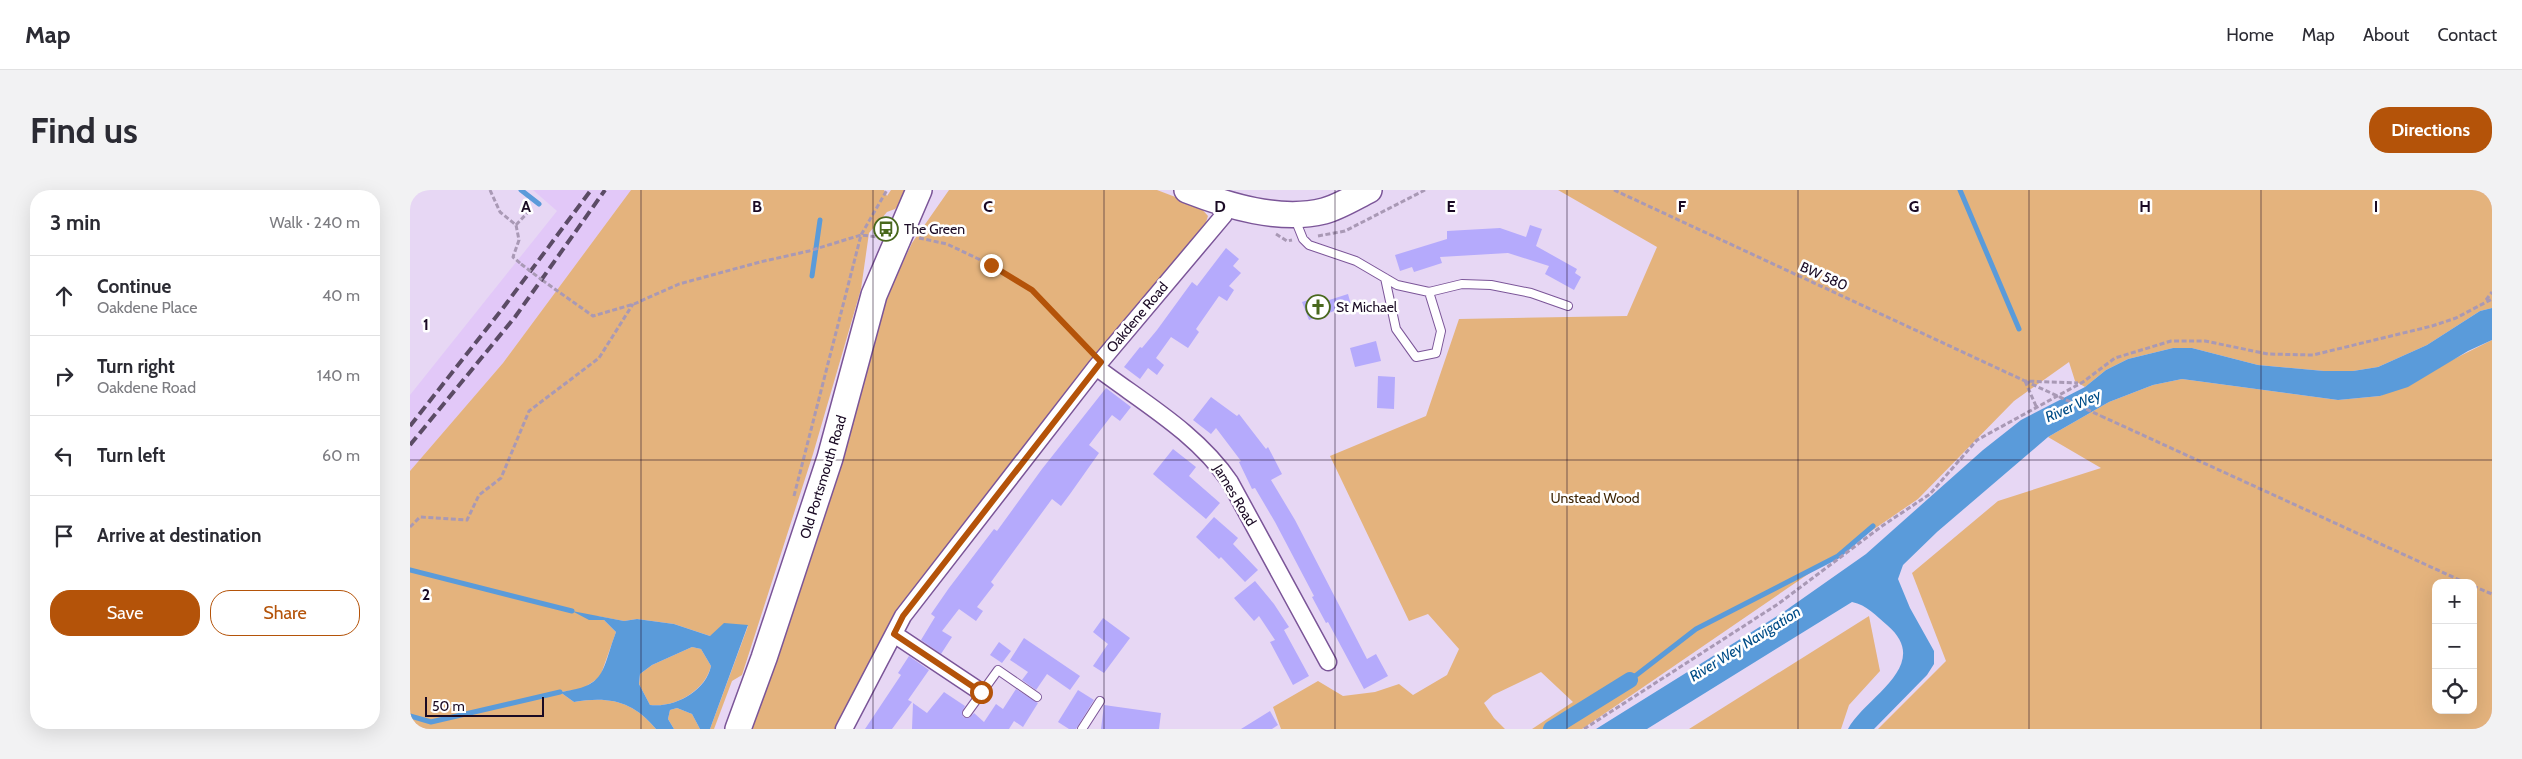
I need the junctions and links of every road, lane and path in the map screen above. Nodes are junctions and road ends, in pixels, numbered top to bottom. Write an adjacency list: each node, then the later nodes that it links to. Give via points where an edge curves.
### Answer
1 (490, 190): 11 (path, via 500,212)
2 (887, 190): 13 (path)
3 (919, 190): 12 (main road, Old Portsmouth Road)
4 (932, 190): 12 (main road, Old Portsmouth Road)
5 (1186, 190): 9 (main road)
6 (1369, 190): 10 (main road, via 1326,211)
7 (1614, 190): 22 (path, BW 580)
8 (527, 202): 11 (path, via 530,210)
9 (1227, 202): 10 (main road); 21 (street, Oakdene Road, via 1224,215)
10 (1294, 216): 14 (lane, via 1303,239 1310,245 1356,261)
11 (516, 225): 19 (path, bridge, via 518,240 513,257 593,316)
12 (900, 231): 13 (path); 21 (path, via 947,244 1032,290); 36 (main road, Old Portsmouth Road, via 874,295 830,458)
13 (860, 235): 19 (path, via 679,284); 25 (path)
14 (1385, 278): 15 (lane, via 1397,285); 15 (lane, via 1396,329 1416,357 1436,354 1440,331)
15 (1429, 292): 20 (lane, via 1462,284 1491,285 1531,293)
16 (2492, 292): 18 (path)
17 (2492, 299): 18 (path)
18 (2486, 300): 23 (path, via 2456,318 2432,326 2314,355 2268,354 2205,341 2171,341 2115,358)
19 (634, 304): 26 (path, via 600,358 530,412 501,478 479,495 467,520 420,517)
20 (1568, 306)
21 (1098, 364): 30 (street, Oakdene Road, via 903,616); 31 (street, James Road, via 1216,461)
22 (2025, 381): 23 (path); 24 (path); 27 (path, BW 580, bridge)
23 (2083, 382): 24 (path)
24 (2036, 406): 39 (path, via 1977,440 1930,494 1778,604)
25 (792, 506)
26 (410, 527)
27 (2457, 579)
28 (2477, 588): 29 (path)
29 (2492, 594)
30 (894, 634): 32 (street); 37 (street, Oakdene Road)
31 (1328, 662)
32 (981, 692): 33 (lane, via 998,670); 35 (lane)
33 (1037, 697)
34 (1100, 701): 38 (lane)
35 (967, 713)
36 (738, 729)
37 (844, 729)
38 (1082, 729)
39 (1584, 729)

